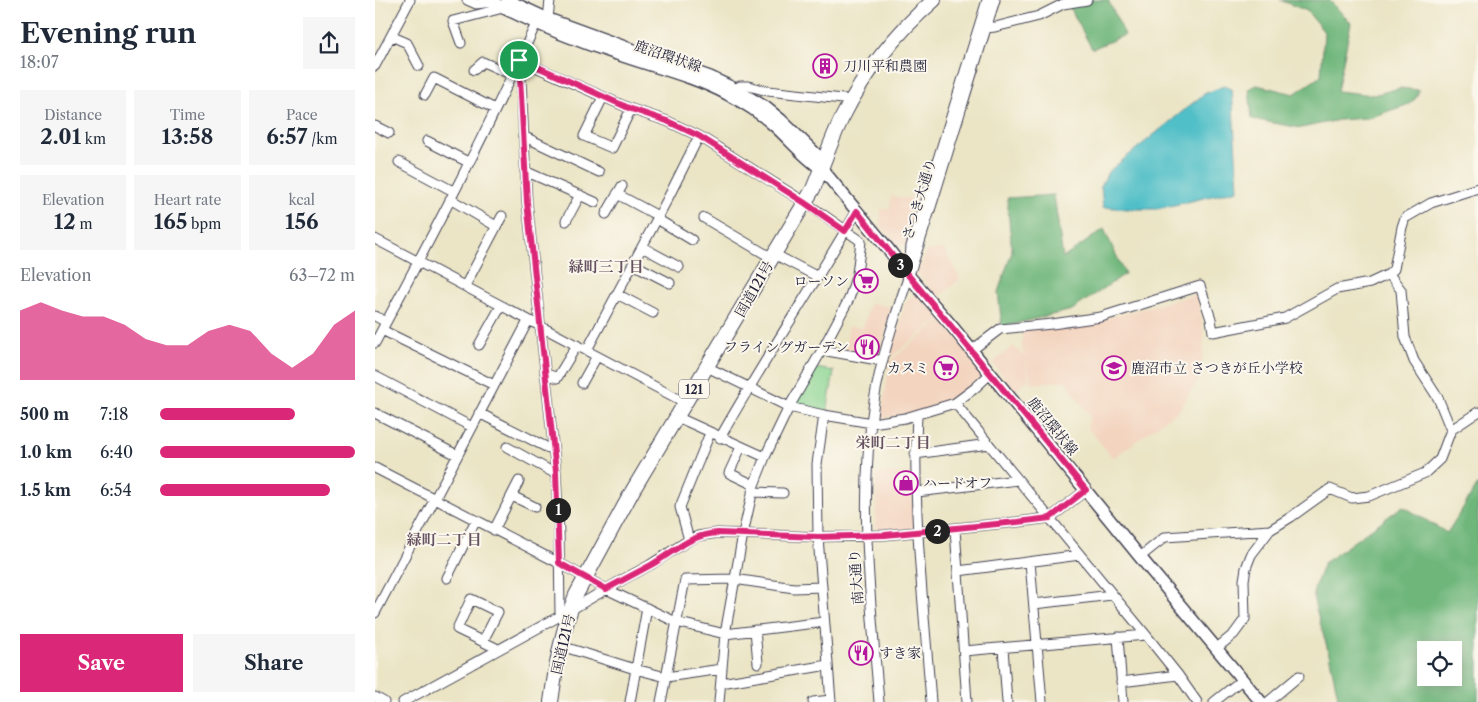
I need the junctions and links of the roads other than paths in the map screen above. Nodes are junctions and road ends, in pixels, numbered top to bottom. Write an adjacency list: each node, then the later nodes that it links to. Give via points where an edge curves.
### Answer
1 (410, 0): 11 (street)
2 (467, 0): 8 (street, via 476,4)
3 (550, 0): 9 (street)
4 (934, 0): 21 (highway, 国道121号 / 121, via 889,44)
5 (987, 0): 55 (street, さつき大通り, via 911,246)
6 (995, 0): 10 (street, さつき大通り)
7 (1087, 0): 10 (street, via 1063,4 1039,16)
8 (498, 3): 9 (main road, 鹿沼環状線); 12 (street, via 453,21)
9 (542, 21): 13 (street); 18 (main road, 鹿沼環状線, via 710,77); 31 (main road, 鹿沼環状線, via 615,54 726,94 776,127)
10 (986, 28): 55 (street, さつき大通り)
11 (391, 36): 14 (street); 15 (street, via 407,43)
12 (461, 43)
13 (519, 60): 17 (street); 20 (street); 26 (street)
14 (375, 66)
15 (419, 66)
16 (474, 70): 17 (street, via 483,62)
17 (512, 75): 22 (street)
18 (735, 89): 21 (street, via 748,86); 31 (main road, 鹿沼環状線, via 781,120 817,155)
19 (425, 95): 22 (street, via 434,78)
20 (603, 97): 23 (street); 23 (street, via 584,136 612,148)
21 (852, 100): 31 (highway, 国道121号 / 121)
22 (495, 109): 30 (street)
23 (631, 109): 27 (street)
24 (375, 126): 25 (street)
25 (389, 134)
26 (523, 136): 32 (street); 33 (street)
27 (699, 136): 38 (street); 42 (street)
28 (427, 140): 30 (street)
29 (399, 162): 35 (street)
30 (468, 162): 35 (street)
31 (822, 169): 38 (highway, 国道121号 / 121); 39 (main road, 鹿沼環状線)
32 (525, 171): 36 (street); 65 (street)
33 (599, 172)
34 (1478, 188): 54 (street, via 1431,203 1405,218 1394,269)
35 (451, 195): 45 (street); 51 (street)
36 (580, 195): 37 (street); 44 (street)
37 (595, 202)
38 (805, 203): 46 (street); 50 (highway, 国道121号 / 121)
39 (857, 211): 46 (street); 55 (main road, 鹿沼環状線)
40 (606, 214): 42 (street, via 619,190)
41 (502, 216): 45 (street)
42 (658, 217): 48 (street); 49 (street)
43 (704, 218): 50 (street)
44 (566, 221)
45 (496, 226): 58 (street)
46 (845, 231): 56 (street); 70 (street, via 861,241 857,274 849,300)
47 (375, 239): 51 (street)
48 (692, 240)
49 (642, 248): 52 (street); 53 (street)
50 (773, 256): 56 (street); 74 (highway, 国道121号 / 121)
51 (418, 261): 58 (street); 64 (street)
52 (633, 264): 57 (street); 59 (street)
53 (679, 267)
54 (1389, 274): 71 (street, via 1370,283 1337,289 1285,318 1256,325 1213,332 1200,286 1101,317 1000,329); 92 (street, via 1401,290 1405,337 1413,361 1438,398)
55 (908, 275): 71 (main road, 鹿沼環状線); 73 (street, 南大通り)
56 (818, 277): 80 (street)
57 (670, 283)
58 (465, 286): 60 (street)
59 (617, 294): 61 (street); 69 (street)
60 (501, 306): 63 (street); 67 (street)
61 (653, 312)
62 (375, 316): 64 (street)
63 (528, 321): 65 (street); 79 (street)
64 (384, 326): 66 (street); 79 (street)
65 (541, 327): 68 (street); 75 (street)
66 (375, 343)
67 (479, 345)
68 (577, 345): 69 (street); 75 (street, via 557,378)
69 (587, 350): 72 (street)
70 (822, 350): 73 (street); 83 (street)
71 (972, 350): 76 (main road, 鹿沼環状線)
72 (597, 356): 78 (street); 82 (street)
73 (883, 361): 90 (street, 南大通り)
74 (707, 368): 80 (street); 82 (highway, 国道121号 / 121)
75 (545, 372): 98 (street)
76 (990, 374): 81 (street); 107 (main road, 鹿沼環状線)
77 (375, 376): 91 (street)
78 (582, 383)
79 (495, 385): 86 (street)
80 (749, 387): 83 (street); 94 (street)
81 (955, 402): 87 (street); 95 (street)
82 (686, 403): 89 (highway, 国道121号 / 121)
83 (789, 407): 88 (street); 101 (street)
84 (1478, 412): 92 (street)
85 (375, 413): 100 (street)
86 (479, 413): 91 (street); 98 (street)
87 (917, 414): 90 (street); 99 (street)
88 (824, 415): 90 (street); 121 (street, via 817,464)
89 (677, 417): 93 (street); 129 (highway, 国道121号 / 121)
90 (872, 423): 120 (street, 南大通り)
91 (472, 427): 100 (street)
92 (1451, 430): 117 (street, via 1440,459 1425,473 1369,496 1352,498 1330,489)
93 (710, 434): 94 (street); 122 (street, via 680,506)
94 (720, 438): 97 (street)
95 (989, 444): 99 (street); 104 (street)
96 (507, 447): 103 (street)
97 (741, 447): 101 (street); 106 (street, via 729,473)
98 (554, 451): 103 (street)
99 (915, 454): 108 (street)
100 (457, 455): 111 (street)
101 (765, 457): 106 (street)
102 (375, 468): 111 (street)
103 (556, 474): 126 (street)
104 (1018, 480): 108 (street); 113 (street)
105 (519, 481): 110 (street)
106 (753, 488): 109 (street); 119 (street)
107 (1086, 490): 113 (street); 124 (main road, 鹿沼環状線)
108 (917, 492): 118 (street)
109 (783, 493)
110 (512, 496): 112 (street); 116 (street)
111 (434, 499): 114 (street); 136 (street)
112 (535, 507)
113 (1050, 518): 115 (street); 123 (street)
114 (475, 520): 116 (street); 128 (street)
115 (955, 529): 118 (street); 127 (street)
116 (494, 530): 126 (street)
117 (1270, 530): 124 (street, via 1165,537); 148 (street, via 1251,555 1246,568 1245,619 1234,634)
118 (918, 533): 120 (street); 171 (street)
119 (743, 534): 121 (street); 122 (street, via 711,534); 130 (street)
120 (867, 536): 121 (street); 170 (street, 南大通り)
121 (818, 537): 131 (street)
122 (689, 540): 132 (street)
123 (1080, 555): 125 (street); 133 (street)
124 (1140, 557): 148 (main road, 鹿沼環状線)
125 (1030, 562): 127 (street); 134 (street)
126 (559, 563): 129 (street); 137 (street)
127 (958, 571): 150 (street)
128 (447, 578)
129 (586, 578): 132 (street); 137 (highway, 国道121号 / 121)
130 (734, 579): 131 (street, via 794,588); 138 (street, via 685,580); 141 (street)
131 (822, 587): 139 (street)
132 (606, 589): 135 (street); 137 (street)
133 (1112, 595): 134 (street); 142 (street)
134 (1034, 604): 145 (street)
135 (647, 608): 138 (street); 153 (street)
136 (375, 613)
137 (565, 613): 146 (highway, 国道121号 / 121); 149 (street)
138 (677, 622): 141 (street); 157 (street)
139 (824, 622): 140 (street); 152 (street)
140 (755, 630): 141 (street); 151 (street)
141 (725, 634): 154 (street)
142 (1146, 635): 143 (street); 155 (street)
143 (1118, 637): 145 (street); 159 (street)
144 (483, 641): 144 (street, via 457,629 471,599 498,612); 149 (street)
145 (1037, 645): 147 (street); 174 (street)
146 (561, 646): 153 (street); 165 (highway, 国道121号 / 121)
147 (1003, 648): 150 (street); 173 (street)
148 (1217, 648): 158 (main road, 鹿沼環状線)
149 (498, 649): 164 (street)
150 (964, 652): 172 (street)
151 (759, 663)
152 (828, 666): 160 (street); 162 (street)
153 (635, 669): 157 (street); 166 (street)
154 (722, 669): 157 (street); 160 (street)
155 (1178, 675): 159 (street); 176 (street)
156 (1299, 676): 179 (street)
157 (666, 677): 167 (street)
158 (1243, 679): 177 (street); 178 (main road, 鹿沼環状線)
159 (1121, 682): 175 (street)
160 (721, 683): 168 (street)
161 (375, 697): 163 (street)
162 (831, 701): 169 (street)
163 (384, 702)
164 (403, 702)
165 (551, 702)
166 (629, 702)
167 (661, 702)
168 (719, 702)
169 (813, 702)
170 (879, 702)
171 (931, 702)
172 (967, 702)
173 (1007, 702)
174 (1042, 702)
175 (1123, 702)
176 (1197, 702)
177 (1215, 702)
178 (1261, 702)
179 (1268, 702)

